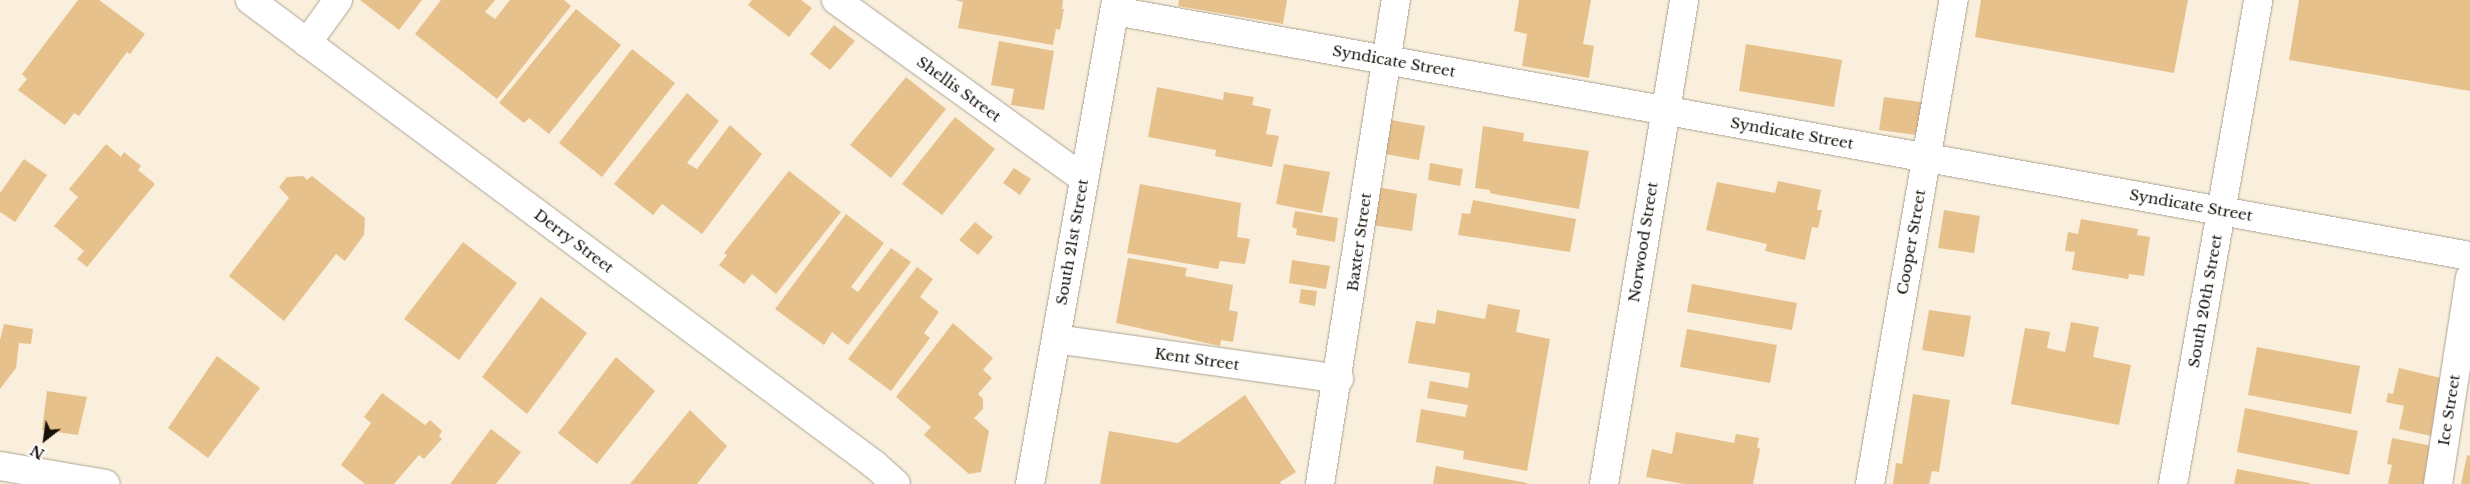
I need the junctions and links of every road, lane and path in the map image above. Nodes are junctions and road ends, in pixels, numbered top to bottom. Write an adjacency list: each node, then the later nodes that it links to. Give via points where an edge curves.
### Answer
1 (250, 0): 9 (street, Derry Street)
2 (338, 0): 9 (street)
3 (836, 0): 13 (street, Shellis Street)
4 (1396, 0): 10 (street, Baxter Street)
5 (1684, 0): 11 (street, Norwood Street)
6 (1954, 0): 12 (street, Cooper Street)
7 (2258, 0): 14 (street, South 20th Street)
8 (1115, 5): 10 (street, Syndicate Street); 13 (street, South 21st Street)
9 (307, 43): 21 (street, Derry Street, via 875,465)
10 (1386, 60): 11 (street, Syndicate Street); 18 (street, Baxter Street)
11 (1664, 110): 12 (street, Syndicate Street); 24 (street, Norwood Street)
12 (1925, 158): 14 (street, Syndicate Street); 25 (street, Cooper Street)
13 (1083, 178): 17 (street, South 21st Street)
14 (2221, 211): 15 (street, Syndicate Street); 26 (street, South 20th Street)
15 (2470, 256)
16 (2470, 278): 27 (street, Ice Street)
17 (1056, 339): 18 (street, Kent Street); 22 (street, South 21st Street)
18 (1339, 379): 23 (street, Baxter Street)
19 (0, 466): 20 (street)
20 (105, 484)
21 (896, 484)
22 (1030, 484)
23 (1320, 484)
24 (1604, 484)
25 (1870, 484)
26 (2173, 484)
27 (2438, 484)

